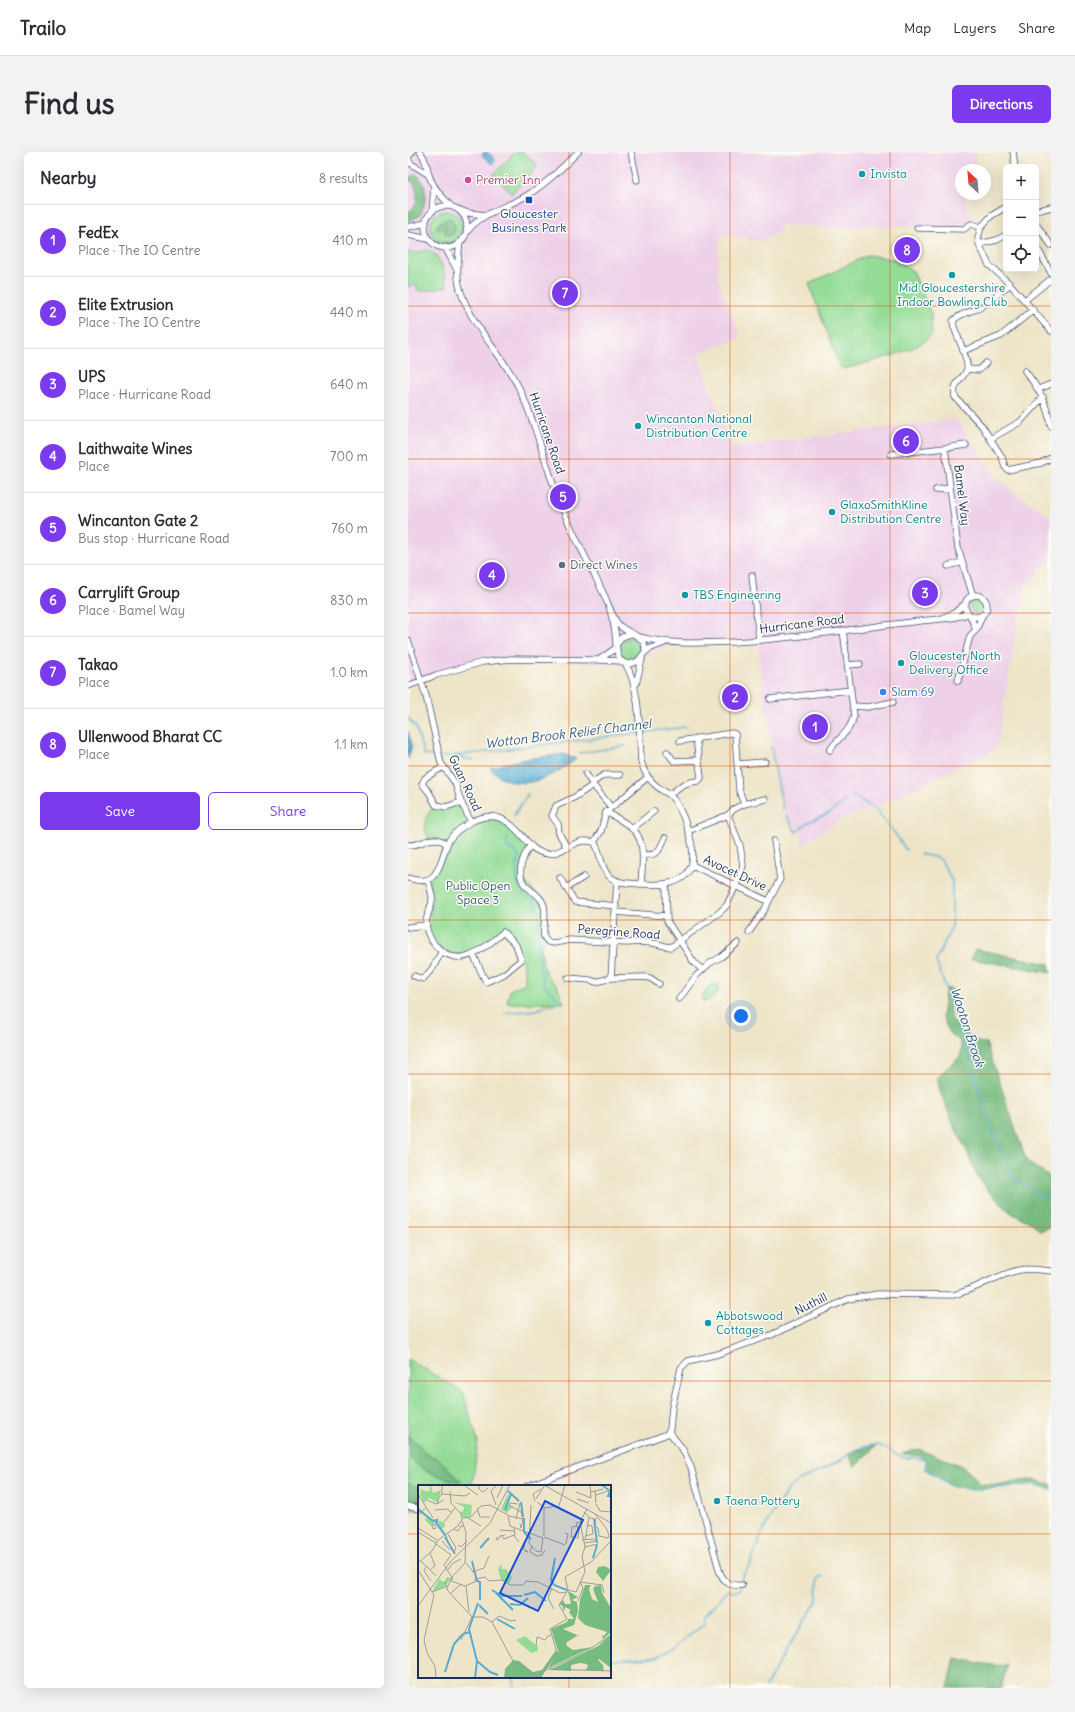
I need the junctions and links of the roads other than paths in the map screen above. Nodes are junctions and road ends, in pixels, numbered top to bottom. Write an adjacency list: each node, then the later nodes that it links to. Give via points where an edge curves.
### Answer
1 (412, 152): 8 (street, via 409,161)
2 (420, 152): 6 (street)
3 (578, 152): 18 (street, via 538,188 505,208)
4 (631, 152): 10 (street)
5 (1013, 152): 7 (street)
6 (424, 159): 8 (street); 9 (street)
7 (1015, 164)
8 (416, 166): 9 (street)
9 (429, 174): 11 (street)
10 (637, 180)
11 (434, 187): 12 (street); 17 (street)
12 (451, 206): 14 (street); 17 (street, via 438,208)
13 (1051, 207): 16 (street)
14 (458, 209): 18 (street); 24 (street, via 466,219)
15 (1003, 209): 21 (street)
16 (1039, 211)
17 (432, 212): 19 (street)
18 (486, 215): 24 (street, via 475,221)
19 (426, 223): 20 (street); 27 (street)
20 (408, 226)
21 (980, 227): 22 (street, via 971,224 964,229); 29 (street)
22 (916, 228)
23 (1039, 228): 30 (street)
24 (466, 232): 28 (street)
25 (408, 235): 27 (street)
26 (1004, 236): 29 (street)
27 (429, 239): 31 (street)
28 (460, 242): 31 (street); 33 (street, Hurricane Road)
29 (979, 244): 36 (street, via 989,265)
30 (1051, 245)
31 (445, 248): 33 (street, Hurricane Road)
32 (1039, 251): 34 (street)
33 (456, 268): 60 (street, Hurricane Road, via 461,294 468,310 520,389 554,487)
34 (1051, 273)
35 (1051, 279): 37 (street)
36 (1010, 284): 37 (street); 40 (street, via 987,303 957,316 953,321)
37 (1025, 300): 38 (street)
38 (1033, 310): 39 (street); 40 (street, via 1002,336)
39 (1051, 331)
40 (963, 351): 42 (street)
41 (986, 363): 42 (street, via 979,370)
42 (967, 369): 48 (street, via 955,385 955,397 982,426)
43 (1025, 370): 45 (street)
44 (1051, 384): 45 (street)
45 (1039, 389): 46 (street)
46 (1043, 397): 47 (street); 48 (street, via 1020,422)
47 (1051, 426)
48 (990, 439): 52 (street, via 1008,470 1041,463)
49 (966, 445): 50 (street)
50 (944, 448): 51 (street); 53 (street, Bamel Way)
51 (891, 454)
52 (1051, 458)
53 (950, 488): 54 (street); 55 (street, Bamel Way)
54 (936, 490)
55 (962, 562): 56 (street); 58 (street, Bamel Way)
56 (948, 566)
57 (752, 574): 69 (street)
58 (973, 596): 59 (street); 62 (street, via 982,597 986,601 986,611)
59 (966, 603): 61 (street); 63 (street, Hurricane Road, via 954,613)
60 (610, 610): 66 (street, Hurricane Road, via 618,624); 71 (street, Hurricane Road)
61 (969, 615): 62 (street); 63 (street, Hurricane Road); 65 (street)
62 (982, 616): 65 (street)
63 (940, 619): 64 (street, Hurricane Road)
64 (843, 630): 69 (street, Hurricane Road); 76 (street)
65 (976, 630): 78 (street, via 970,636)
66 (631, 634): 67 (street, Hurricane Road); 71 (street, via 622,637)
67 (639, 637): 70 (street, Hurricane Road); 72 (street, via 644,642)
68 (408, 640): 77 (street, Guan Road)
69 (759, 640): 70 (street, Hurricane Road)
70 (666, 643): 72 (street, Hurricane Road, via 649,649)
71 (616, 646): 73 (street); 74 (street, Hurricane Road, via 618,656)
72 (644, 654): 74 (street, Hurricane Road, via 635,663); 80 (street)
73 (600, 660): 74 (street); 77 (street, via 504,659 465,667)
74 (624, 662): 80 (street, via 632,673)
75 (860, 664): 76 (street)
76 (848, 665): 81 (street)
77 (421, 681): 79 (street); 92 (street, Guan Road)
78 (958, 681)
79 (408, 686)
80 (635, 688): 95 (street, via 641,761)
81 (851, 690): 82 (street); 84 (street)
82 (770, 699)
83 (893, 702): 84 (street, via 868,707)
84 (853, 706): 87 (street, via 851,726)
85 (696, 738): 86 (street); 89 (street); 91 (street, via 735,734)
86 (680, 741)
87 (830, 750)
88 (667, 752): 89 (street, via 674,761)
89 (698, 760): 97 (street, via 701,778 680,785)
90 (765, 762): 91 (street)
91 (738, 764): 100 (street, via 739,790)
92 (442, 765): 99 (street, Guan Road, via 455,782); 99 (street, via 425,778 422,784 436,805 446,807)
93 (586, 774): 96 (street)
94 (620, 775): 96 (street, via 604,775)
95 (648, 777): 97 (street); 101 (street)
96 (593, 784): 101 (street); 114 (street, via 576,797 556,806 552,816 558,824)
97 (670, 795): 107 (street)
98 (765, 799): 100 (street)
99 (461, 802): 105 (street, Guan Road)
100 (744, 804): 104 (street)
101 (611, 807): 103 (street)
102 (654, 811): 106 (street)
103 (606, 812): 106 (street); 110 (street, via 601,831)
104 (728, 815): 107 (street); 124 (street, Peregrine Road, via 740,845 743,864)
105 (471, 822): 111 (street, Guan Road, via 460,829); 113 (street, Guan Road, via 498,816 512,824)
106 (632, 829): 115 (street, via 640,839)
107 (688, 831): 116 (street)
108 (665, 838): 115 (street, via 658,852 654,855)
109 (774, 841): 126 (street, via 780,879)
110 (594, 842): 114 (street, via 579,842); 121 (street, via 599,849 606,872)
111 (447, 844): 112 (street, via 433,838 416,845); 120 (street, Guan Road, via 442,861)
112 (408, 845)
113 (530, 846): 114 (street, via 544,853 560,852); 133 (street, Peregrine Road, via 523,860 521,876 544,904 545,939 554,943 570,940)
114 (567, 848)
115 (643, 855): 122 (street)
116 (692, 865): 123 (street, via 682,877); 124 (street, Avocet Drive)
117 (584, 876): 125 (street)
118 (408, 878): 120 (street)
119 (560, 878): 125 (street)
120 (428, 880): 129 (street, via 433,899 426,917)
121 (617, 881): 122 (street); 127 (street)
122 (641, 884): 123 (street)
123 (666, 884): 128 (street)
124 (735, 886): 126 (street, Avocet Drive); 132 (street, Peregrine Road, via 727,905 720,912)
125 (566, 888): 127 (street, via 575,902)
126 (768, 901): 131 (street)
127 (616, 909): 128 (street); 133 (street)
128 (666, 916): 132 (street)
129 (426, 925): 130 (street); 135 (street, via 434,944)
130 (408, 927)
131 (749, 932)
132 (679, 941): 133 (street, Peregrine Road, via 667,947 659,944); 137 (street)
133 (613, 943): 140 (street)
134 (738, 943): 137 (street)
135 (442, 952): 136 (street, via 457,956); 138 (street, via 423,979)
136 (474, 954): 136 (street, via 503,932 516,945 521,960 504,974 486,982)
137 (702, 970): 142 (street)
138 (414, 976)
139 (568, 978): 140 (street, via 596,982)
140 (611, 978): 141 (street, via 644,977)
141 (659, 984)
142 (679, 999)
143 (1051, 1271): 144 (street, Nuthill, via 1020,1270 965,1293 953,1295 878,1294 848,1299 771,1335 718,1354 688,1361 681,1368 678,1378)
144 (669, 1432): 145 (street, via 649,1442); 148 (street, via 682,1448 691,1467 720,1573 730,1586)
145 (530, 1485)
146 (408, 1506): 147 (street)
147 (418, 1509)
148 (742, 1585)

